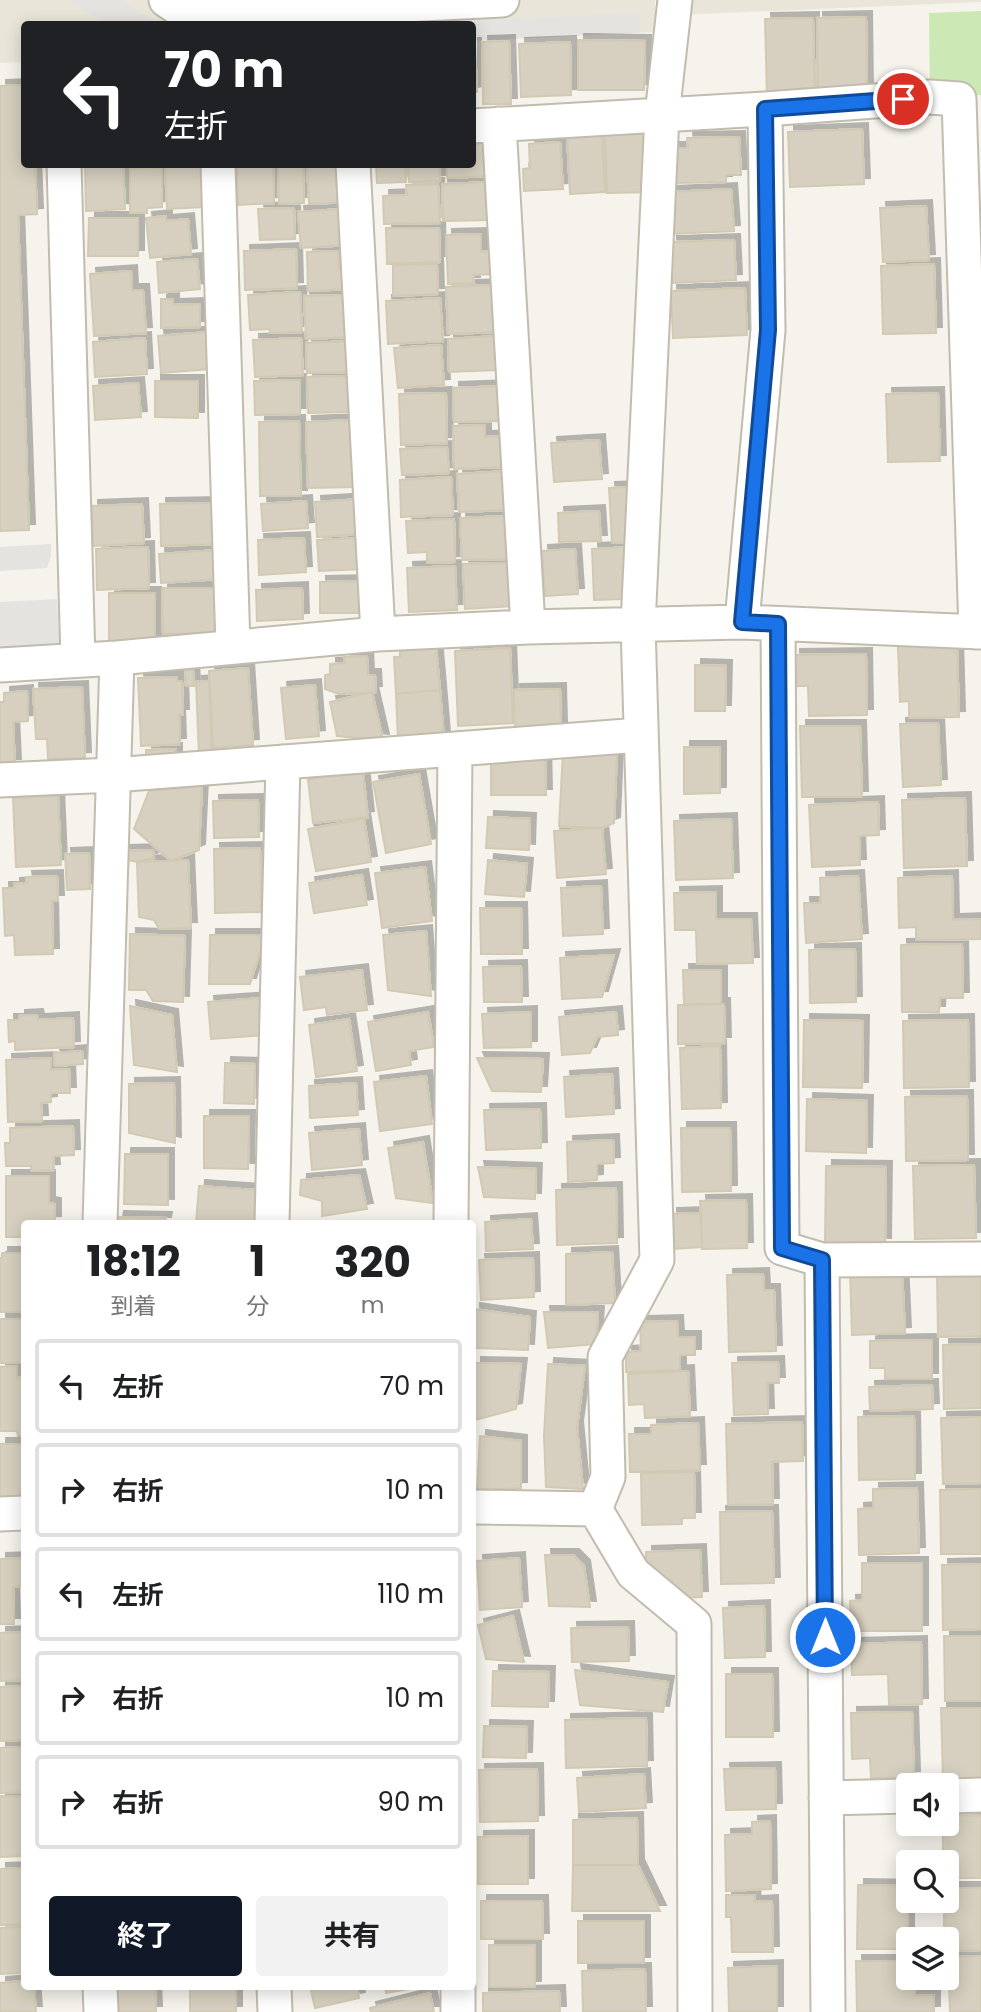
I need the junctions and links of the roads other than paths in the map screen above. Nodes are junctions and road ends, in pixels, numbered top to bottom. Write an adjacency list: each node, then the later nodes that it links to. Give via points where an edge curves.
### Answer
1 (166, 0): 4 (street, via 190,16)
2 (502, 0): 4 (street)
3 (674, 0): 6 (street)
4 (340, 5)
5 (765, 109): 6 (street); 11 (street, via 768,330); 15 (street, via 959,99)
6 (662, 115): 7 (street); 13 (street)
7 (486, 125): 14 (street)
8 (64, 168): 19 (street)
9 (218, 168): 17 (street)
10 (353, 168): 16 (street)
11 (742, 622): 12 (street); 13 (street)
12 (778, 624): 15 (street); 30 (street, via 782,1248)
13 (638, 625): 14 (street); 21 (street)
14 (528, 627): 16 (street)
15 (979, 632)
16 (378, 634): 17 (street)
17 (233, 647): 18 (street)
18 (117, 658): 19 (street); 24 (street)
19 (78, 660): 20 (street)
20 (0, 665)
21 (640, 735): 22 (street); 32 (street, via 657,1259 604,1357 608,1478)
22 (455, 750): 23 (street); 28 (street)
23 (284, 762): 24 (street); 27 (street)
24 (113, 775): 25 (street); 26 (street)
25 (0, 780)
26 (100, 1220)
27 (272, 1220)
28 (451, 1220)
29 (981, 1259): 30 (street)
30 (822, 1260): 38 (street)
31 (476, 1507): 32 (street)
32 (595, 1509): 45 (street, via 633,1573 694,1624)
33 (21, 1513): 34 (street)
34 (0, 1514)
35 (981, 1795): 36 (street)
36 (959, 1796)
37 (896, 1797): 38 (street)
38 (826, 1798): 46 (street)
39 (100, 1990): 42 (street)
40 (274, 1990): 43 (street)
41 (458, 1990): 44 (street)
42 (101, 2012)
43 (275, 2012)
44 (458, 2012)
45 (695, 2012)
46 (828, 2012)

